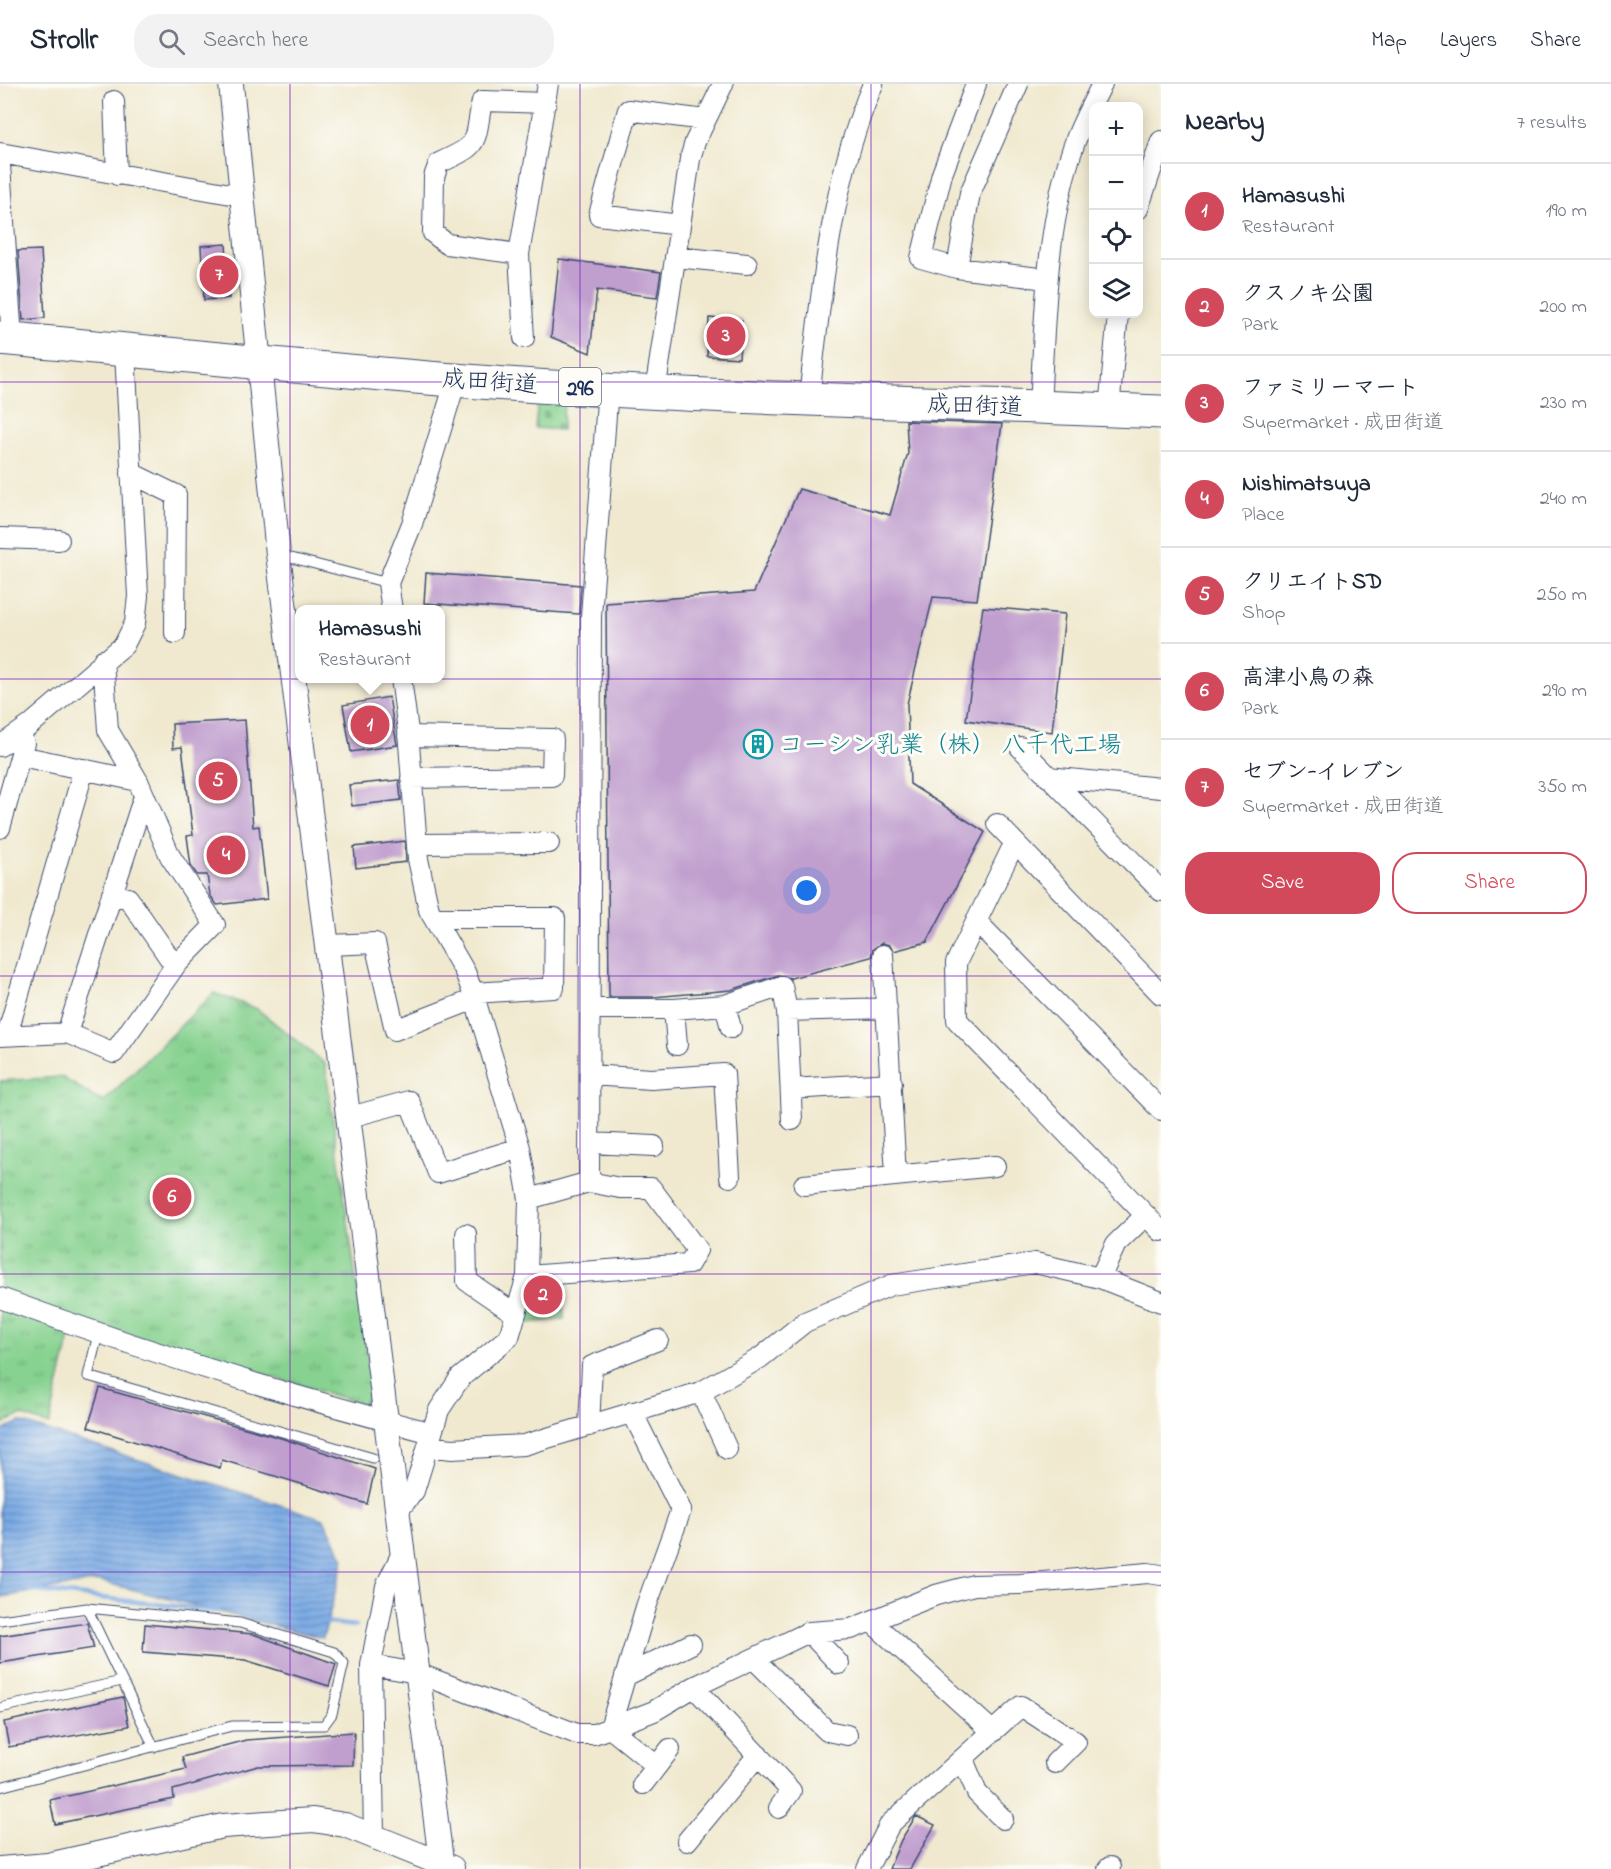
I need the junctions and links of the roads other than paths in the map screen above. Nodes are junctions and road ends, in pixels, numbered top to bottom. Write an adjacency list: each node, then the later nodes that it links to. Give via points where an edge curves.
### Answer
1 (231, 84): 15 (street)
2 (723, 84): 9 (street)
3 (873, 84): 31 (street, via 861,113 827,249)
4 (976, 84): 21 (street, via 942,174 921,258)
5 (1018, 84): 21 (street, via 970,193)
6 (1102, 84): 22 (street, via 1074,143)
7 (547, 94): 18 (street); 18 (street, via 482,101 474,144 439,163 434,177 433,233 447,244)
8 (114, 101): 13 (street)
9 (705, 120): 16 (street, via 690,159); 16 (street, via 628,110 599,215)
10 (1161, 141): 14 (street)
11 (0, 153): 13 (street)
12 (0, 165): 17 (street)
13 (117, 175): 15 (street)
14 (1143, 194)
15 (242, 196): 27 (street)
16 (680, 225): 19 (street)
17 (3, 243): 24 (street)
18 (519, 254): 25 (street)
19 (675, 257): 20 (street); 30 (street)
20 (747, 264)
21 (957, 268): 22 (street)
22 (1047, 279): 32 (street)
23 (1118, 318): 33 (street)
24 (6, 338): 26 (highway, 成田街道 / 296)
25 (524, 338)
26 (125, 352): 27 (highway, 成田街道 / 296); 35 (street)
27 (258, 361): 28 (highway, 成田街道 / 296); 38 (street)
28 (456, 380): 29 (highway, 成田街道 / 296); 39 (street, via 412,524)
29 (608, 388): 30 (highway, 成田街道 / 296); 70 (street, via 591,616)
30 (655, 392): 31 (highway, 成田街道 / 296)
31 (809, 398): 32 (highway, 成田街道 / 296)
32 (1040, 407): 33 (highway, 成田街道 / 296)
33 (1110, 409): 34 (highway, 成田街道 / 296)
34 (1161, 412)
35 (132, 473): 41 (street, via 176,495); 42 (street, via 138,596 135,624 124,645)
36 (0, 538): 37 (street)
37 (59, 540)
38 (278, 554): 39 (lane); 63 (street)
39 (388, 583): 40 (street)
40 (391, 605)
41 (175, 633)
42 (103, 660): 44 (street); 52 (street, via 108,730)
43 (402, 683): 45 (street)
44 (29, 726): 46 (street); 48 (street)
45 (408, 736): 51 (street); 51 (street, via 553,739 552,776)
46 (0, 746)
47 (1020, 747): 50 (street)
48 (21, 756): 49 (street); 55 (street)
49 (84, 769): 52 (street); 75 (street)
50 (1048, 777): 53 (street); 59 (street)
51 (411, 778): 57 (street)
52 (141, 788): 60 (street); 65 (street, via 170,856 215,925)
53 (1161, 788)
54 (997, 824): 58 (street)
55 (0, 828)
56 (549, 843): 57 (street)
57 (417, 844): 61 (street, via 429,910)
58 (1014, 844): 62 (street); 66 (street)
59 (1161, 891)
60 (112, 894): 65 (street, via 128,898); 74 (street)
61 (434, 918): 67 (street); 67 (street, via 555,918 554,988)
62 (976, 921): 80 (street); 92 (street, via 956,963 957,1020)
63 (328, 945): 67 (street, via 375,943 395,1030); 81 (street)
64 (884, 955): 69 (street)
65 (175, 966): 74 (street, via 114,1053)
66 (1161, 994)
67 (474, 996): 85 (street)
68 (725, 1005): 71 (street); 72 (street, via 782,986); 73 (street)
69 (887, 1008): 72 (street); 78 (street)
70 (591, 1009): 71 (street); 77 (street)
71 (674, 1009): 76 (street)
72 (787, 1011): 79 (street)
73 (731, 1028)
74 (67, 1033): 75 (street)
75 (3, 1036)
76 (677, 1045)
77 (590, 1075): 83 (street); 88 (street, via 651,1079 724,1074)
78 (892, 1083): 79 (street); 87 (street)
79 (790, 1089): 82 (street)
80 (1161, 1110)
81 (350, 1118): 85 (street, via 409,1101 438,1173); 104 (street)
82 (792, 1120)
83 (589, 1143): 84 (street); 89 (street)
84 (654, 1146)
85 (520, 1148): 91 (street)
86 (995, 1166): 87 (street)
87 (896, 1175): 90 (street)
88 (730, 1177)
89 (589, 1182): 91 (street); 95 (street, via 651,1188 697,1250 689,1264)
90 (804, 1185)
91 (529, 1199): 95 (street)
92 (1146, 1215): 93 (street); 96 (street, via 1116,1244)
93 (1161, 1231)
94 (466, 1234): 99 (street, via 467,1281)
95 (527, 1276): 99 (street)
96 (1100, 1278): 98 (street); 102 (street, via 1035,1263 891,1285 805,1322 760,1358)
97 (0, 1298): 100 (street)
98 (1161, 1302)
99 (514, 1313): 106 (street, via 509,1337 460,1378 439,1410)
100 (98, 1335): 104 (street); 108 (lane, via 88,1376)
101 (658, 1340): 105 (street, via 592,1366)
102 (701, 1392): 103 (street); 107 (street)
103 (632, 1412): 105 (street); 121 (street, via 681,1510)
104 (387, 1421): 106 (street); 109 (street)
105 (589, 1426): 106 (street, via 524,1445 452,1449)
106 (430, 1439): 109 (street, via 414,1491)
107 (727, 1449)
108 (373, 1458)
109 (397, 1512): 110 (street)
110 (402, 1553): 119 (street, via 386,1586); 120 (street)
111 (1161, 1575): 114 (street, via 974,1585 885,1613)
112 (87, 1608): 113 (lane); 122 (lane); 128 (lane, via 240,1623 334,1652 344,1663 332,1714 324,1725 232,1726)
113 (0, 1620)
114 (872, 1622): 115 (street, via 851,1629); 126 (street)
115 (809, 1632): 117 (street); 118 (street)
116 (691, 1644): 121 (street)
117 (754, 1659): 123 (street); 127 (street, via 827,1731)
118 (839, 1664)
119 (371, 1665): 120 (street); 138 (street)
120 (417, 1673): 125 (street, via 577,1734 594,1734); 141 (street)
121 (625, 1676): 125 (street)
122 (122, 1681): 124 (lane); 128 (lane)
123 (694, 1687): 125 (street, via 654,1711); 130 (street)
124 (0, 1708)
125 (610, 1728): 133 (street)
126 (993, 1732): 131 (street); 132 (street, via 1022,1706 1076,1742)
127 (847, 1734)
128 (154, 1747): 135 (lane)
129 (670, 1749): 133 (street)
130 (758, 1755): 136 (street, via 791,1791); 139 (street)
131 (963, 1759): 137 (street, via 977,1793); 144 (street, via 891,1824)
132 (1055, 1763)
133 (657, 1766): 134 (street)
134 (643, 1784)
135 (0, 1787)
136 (779, 1808)
137 (1002, 1819)
138 (374, 1836): 141 (street); 142 (street, via 329,1822 253,1823)
139 (687, 1841)
140 (0, 1852): 142 (street)
141 (446, 1867)
142 (22, 1868): 143 (street)
143 (0, 1869)
144 (867, 1869)

